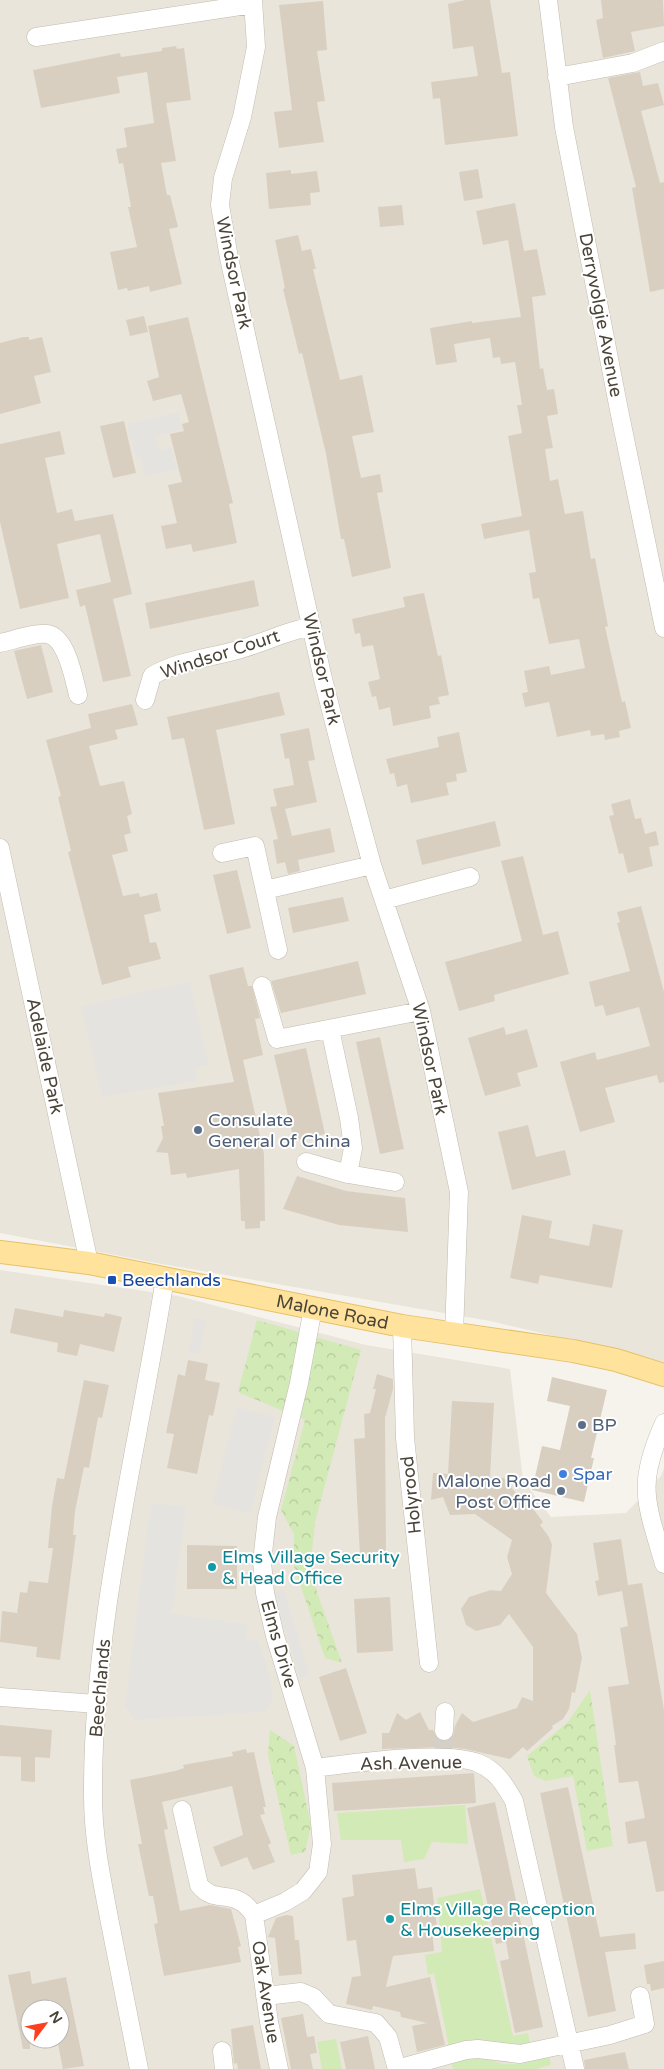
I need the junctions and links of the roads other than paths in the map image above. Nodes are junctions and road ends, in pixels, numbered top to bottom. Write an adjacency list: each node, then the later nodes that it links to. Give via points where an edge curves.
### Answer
1 (548, 0): 5 (street, Derryvolgie Avenue)
2 (253, 2): 3 (street); 6 (street, Windsor Park, via 256,48 242,117 223,178 220,205 229,258)
3 (36, 37)
4 (664, 51): 5 (street, via 633,63)
5 (557, 77): 7 (street, Derryvolgie Avenue, via 615,390)
6 (312, 626): 10 (street, Windsor Court, via 241,650 165,668 152,676); 13 (street, Windsor Park)
7 (664, 628)
8 (0, 643): 9 (street, via 46,633 54,637 71,666)
9 (78, 695)
10 (145, 700)
11 (0, 848): 25 (street, Adelaide Park)
12 (222, 853): 15 (street, via 255,846)
13 (372, 865): 15 (street); 16 (street, Windsor Park)
14 (470, 877): 16 (street)
15 (265, 890): 17 (street)
16 (384, 900): 19 (street, Windsor Park)
17 (278, 950)
18 (262, 986): 20 (street, via 277,1039)
19 (421, 1011): 20 (street); 29 (street, Windsor Park, via 459,1192)
20 (330, 1028): 22 (street, via 353,1148)
21 (306, 1162): 22 (street)
22 (348, 1174): 23 (street)
23 (395, 1182)
24 (0, 1252): 25 (main road, Malone Road)
25 (88, 1263): 26 (main road, Malone Road)
26 (164, 1278): 27 (main road, Malone Road); 35 (street, Beechlands, via 119,1532)
27 (313, 1308): 28 (main road, Malone Road); 38 (street, Elms Drive, via 262,1539 262,1562 275,1636)
28 (402, 1326): 29 (main road, Malone Road); 33 (street, Holyrood, via 405,1438)
29 (454, 1335): 30 (main road, Malone Road, via 573,1351)
30 (664, 1375)
31 (664, 1423): 32 (street, via 647,1469 646,1485 647,1510)
32 (664, 1564)
33 (430, 1663)
34 (0, 1697): 35 (street)
35 (97, 1704): 45 (street, Beechlands, via 93,1796 96,1841)
36 (445, 1712): 37 (street)
37 (444, 1731)
38 (315, 1768): 40 (street, Elms Drive, via 322,1844 318,1872 303,1892); 43 (street, Ash Avenue, via 443,1754 478,1763 495,1773 514,1801)
39 (182, 1810): 40 (street, via 199,1885 213,1896 237,1898)
40 (254, 1914): 41 (street, Oak Avenue)
41 (265, 1996): 47 (street, Oak Avenue); 48 (street, via 301,1992 313,1997 329,2014 376,2023 388,2036)
42 (640, 1996): 43 (street, via 645,2024)
43 (569, 2043): 48 (street, via 508,2055 466,2050); 49 (street, Ash Avenue)
44 (222, 2051): 46 (street)
45 (139, 2069)
46 (224, 2069)
47 (279, 2069)
48 (397, 2069)
49 (575, 2069)

